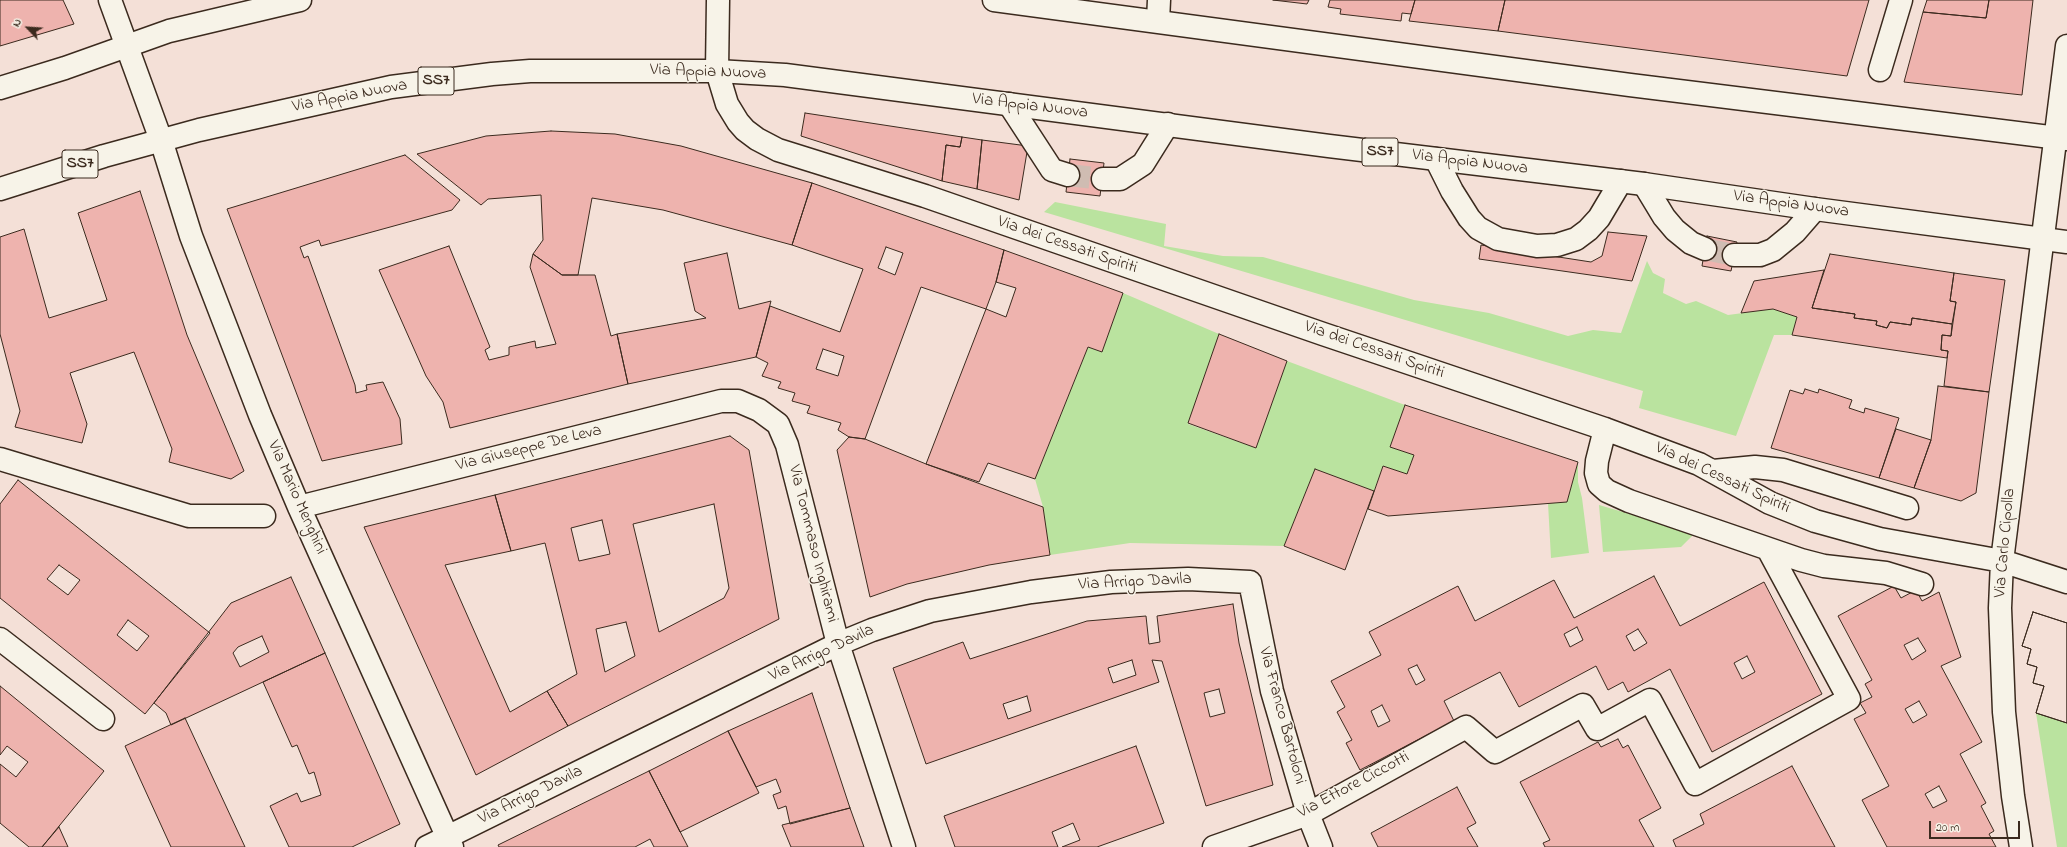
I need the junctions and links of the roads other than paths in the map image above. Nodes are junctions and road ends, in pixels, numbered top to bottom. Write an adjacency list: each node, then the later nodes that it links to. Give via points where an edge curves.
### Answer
1 (110, 0): 7 (street, Via Mario Menghini)
2 (300, 0): 7 (street, via 169,31)
3 (718, 0): 10 (street, Via dei Cessati Spiriti)
4 (994, 0): 6 (street)
5 (1901, 0): 9 (street)
6 (1158, 10): 14 (street, via 1599,80)
7 (127, 46): 11 (street); 15 (street, Via Mario Menghini)
8 (2067, 46): 14 (street, Via Carlo Cipolla)
9 (1880, 70)
10 (718, 71): 12 (street, Via Appia Nuova / SS7, via 784,75); 15 (street, Via Appia Nuova / SS7, via 558,70 492,74 391,87); 28 (street, Via dei Cessati Spiriti, via 727,104 738,122 758,139 778,150 925,196)
11 (0, 88)
12 (1009, 104): 13 (street, Via Appia Nuova / SS7); 17 (street, via 1052,170)
13 (1168, 124): 16 (street, Via Appia Nuova / SS7); 18 (street, via 1143,164 1120,179)
14 (2061, 138): 23 (street, Via Carlo Cipolla)
15 (161, 140): 21 (street, Via Appia Nuova / SS7); 31 (street, Via Mario Menghini, via 190,236)
16 (1436, 159): 19 (street, Via Appia Nuova / SS7); 19 (street, via 1452,191 1478,228 1498,239 1537,246 1557,245 1576,239 1599,218)
17 (1068, 175)
18 (1103, 179)
19 (1620, 181): 20 (street, Via Appia Nuova / SS7)
20 (1644, 184): 22 (street, Via Appia Nuova / SS7); 25 (street, via 1675,230)
21 (0, 189)
22 (1815, 209): 23 (street, Via Appia Nuova / SS7); 26 (street, via 1796,232 1773,250 1760,255)
23 (2042, 239): 24 (street, Via Appia Nuova / SS7); 35 (street, Via Carlo Cipolla)
24 (2067, 242)
25 (1705, 250)
26 (1734, 255)
27 (759, 410): 31 (street, Via Giuseppe De Leva, via 738,401 721,401); 40 (street, Via Tommaso Inghirami, via 778,424 787,445)
28 (1605, 429): 30 (street, Via dei Cessati Spiriti); 34 (street, via 1596,473 1599,484 1607,491)
29 (0, 459): 33 (street, via 189,516)
30 (1713, 471): 32 (street, via 1756,467 1783,470); 35 (street, Via dei Cessati Spiriti, via 1770,503 1836,528 1880,539)
31 (299, 507): 43 (street, Via Mario Menghini)
32 (1907, 508)
33 (264, 516)
34 (1768, 549): 38 (street, via 1824,566 1886,573); 42 (street, Via Ettore Ciccotti, via 1850,700 1695,784 1650,700 1597,730 1583,705 1495,752 1466,727)
35 (2002, 561): 37 (street, Via dei Cessati Spiriti); 48 (street, Via Carlo Cipolla, via 2000,608 2004,712)
36 (1250, 582): 40 (street, Via Arrigo Davila, via 1104,582 1039,591 930,611); 42 (street, Via Franco Bartoloni, via 1272,691)
37 (2067, 582)
38 (1922, 584)
39 (0, 639): 41 (street)
40 (838, 644): 43 (street, Via Arrigo Davila); 45 (street, Via Tommaso Inghirami)
41 (103, 719)
42 (1308, 814): 46 (street, Via Ettore Ciccotti); 47 (street, Via Franco Bartoloni)
43 (450, 842): 44 (street, Via Arrigo Davila)
44 (427, 847)
45 (904, 847)
46 (1214, 847)
47 (1321, 847)
48 (2021, 847)

